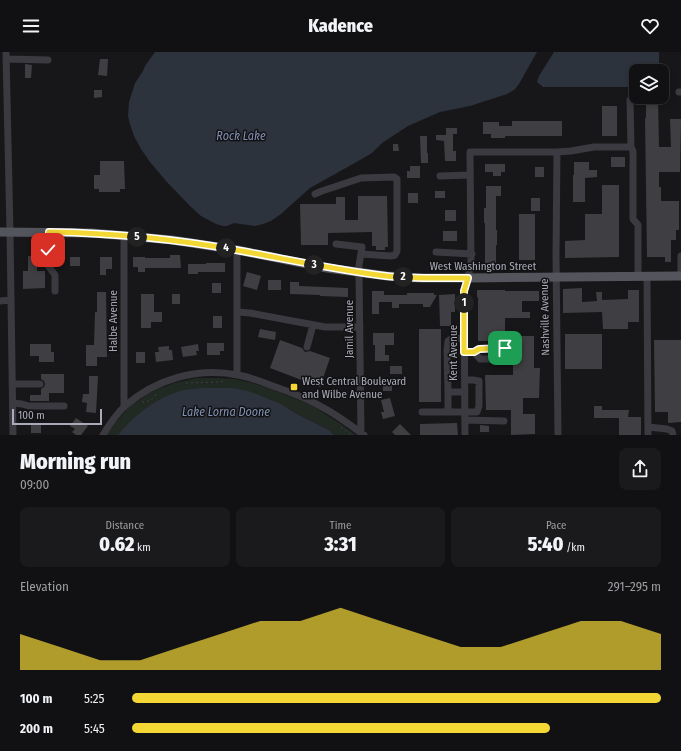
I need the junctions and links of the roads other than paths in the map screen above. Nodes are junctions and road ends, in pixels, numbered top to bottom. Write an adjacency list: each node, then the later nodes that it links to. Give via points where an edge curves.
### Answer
1 (5, 54): 2 (street); 10 (street)
2 (48, 60)
3 (630, 104): 4 (street)
4 (631, 147): 5 (street, via 594,147); 22 (street, via 633,219 638,225)
5 (557, 152): 6 (street, Kent Avenue, via 470,152); 21 (street, Nashville Avenue)
6 (470, 175): 7 (street); 17 (street, Kent Avenue)
7 (440, 176)
8 (315, 194): 16 (street, via 361,178 397,179 397,251 391,256)
9 (0, 232): 10 (main road, West Washington Street)
10 (10, 232): 11 (main road, West Washington Street); 26 (street)
11 (49, 232): 12 (main road, West Washington Street); 24 (street, via 47,264 55,276)
12 (124, 236): 14 (main road, West Washington Street); 44 (street, Halbe Avenue)
13 (336, 244): 16 (street, via 362,247)
14 (237, 250): 19 (main road, West Washington Street); 27 (street)
15 (436, 252): 17 (street)
16 (361, 254): 19 (street, Jamil Avenue)
17 (472, 254): 23 (street, Kent Avenue)
18 (681, 256): 20 (street)
19 (359, 272): 23 (main road, West Washington Street, via 420,278); 29 (street, Jamil Avenue)
20 (681, 275): 22 (main road, West Washington Street)
21 (556, 277): 22 (main road, West Washington Street); 23 (main road, West Washington Street); 55 (street, Nashville Avenue)
22 (642, 277): 50 (street)
23 (468, 278): 30 (street, Kent Avenue, via 464,291)
24 (55, 291)
25 (0, 300): 26 (street)
26 (11, 300): 38 (street)
27 (238, 312): 28 (street); 36 (street)
28 (313, 325): 29 (street); 31 (street)
29 (360, 327): 51 (street, Jamil Avenue)
30 (464, 339): 33 (street, Kent Avenue); 40 (street, via 454,338 448,341)
31 (307, 348)
32 (505, 348): 34 (street, via 479,349)
33 (464, 352): 34 (street); 37 (street, Kent Avenue)
34 (474, 352): 35 (street, via 480,359)
35 (505, 358)
36 (237, 375): 44 (street, via 200,373 180,376 159,384); 51 (street, via 299,396 329,411)
37 (464, 380): 41 (street, Kent Avenue); 45 (street, via 479,381 477,412)
38 (12, 384): 39 (street); 42 (street)
39 (40, 384)
40 (448, 392): 41 (street); 47 (street)
41 (465, 392): 45 (street, Kent Avenue)
42 (13, 403): 43 (street, via 29,406); 52 (street)
43 (64, 406)
44 (124, 407): 53 (street)
45 (465, 411): 47 (street); 48 (street, Kent Avenue)
46 (422, 412): 47 (street)
47 (448, 412)
48 (465, 420): 49 (street); 54 (street, Kent Avenue)
49 (504, 421)
50 (648, 427): 56 (street); 57 (street, via 667,429 672,431)
51 (362, 434)
52 (13, 435)
53 (102, 435)
54 (465, 435)
55 (558, 435)
56 (648, 435)
57 (673, 435)

